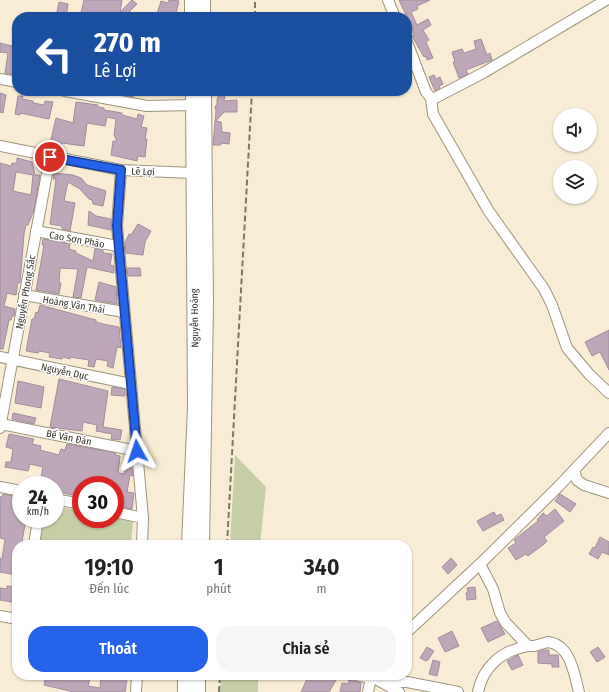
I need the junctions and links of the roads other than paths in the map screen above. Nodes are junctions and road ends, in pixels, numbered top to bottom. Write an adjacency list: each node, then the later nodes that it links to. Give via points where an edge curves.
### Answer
1 (192, 0): 5 (highway)
2 (203, 0): 6 (highway)
3 (388, 0): 7 (street)
4 (606, 0): 14 (street, via 483,73)
5 (192, 12)
6 (203, 12)
7 (394, 12)
8 (412, 55): 14 (street, via 426,92)
9 (0, 79): 10 (street)
10 (12, 81)
11 (92, 96): 15 (street, via 148,106)
12 (193, 96): 15 (highway, Nguyễn Hoàng)
13 (204, 96): 41 (highway, Nguyễn Hoàng, via 206,304)
14 (431, 98): 27 (street, via 433,114 488,210 544,289 567,348 589,374)
15 (193, 105): 19 (highway, Nguyễn Hoàng)
16 (0, 146): 17 (street, Lê Lợi)
17 (50, 157): 18 (street, Lê Lợi); 20 (street, Nguyễn Phong Sắc)
18 (121, 170): 19 (street, Lê Lợi); 21 (street)
19 (193, 173): 40 (highway, Nguyễn Hoàng, via 195,407)
20 (36, 232): 21 (street, Cao Sơn Pháo); 22 (street, Nguyễn Phong Sắc)
21 (118, 246): 23 (street)
22 (24, 295): 23 (street, Hoàng Văn Thái); 25 (street, Nguyễn Phong Sắc)
23 (124, 312): 26 (street)
24 (0, 357): 25 (street, Nguyễn Dục)
25 (12, 360): 26 (street, Nguyễn Dục); 28 (street, Nguyễn Phong Sắc)
26 (131, 384): 30 (street)
27 (609, 392)
28 (0, 426): 30 (street, Bế Văn Đàn)
29 (609, 433): 31 (street)
30 (137, 451): 36 (street)
31 (574, 470): 34 (street, via 576,480); 42 (street)
32 (0, 487): 33 (street)
33 (12, 489)
34 (609, 493)
35 (124, 514): 36 (street)
36 (142, 518): 39 (street)
37 (37, 528): 38 (street)
38 (35, 540)
39 (142, 540)
40 (189, 540)
41 (202, 540)
42 (480, 564): 45 (street); 46 (street, via 493,588 504,620)
43 (0, 616): 44 (street)
44 (12, 618)
45 (412, 627)
46 (528, 646): 59 (street, via 509,651 494,662 482,678); 60 (street, via 548,642 560,647 567,654)
47 (137, 680): 53 (street)
48 (185, 680): 54 (highway)
49 (198, 680): 55 (highway)
50 (375, 680): 56 (street)
51 (379, 680): 57 (street)
52 (392, 680): 58 (street)
53 (136, 692)
54 (185, 692)
55 (198, 692)
56 (368, 692)
57 (398, 692)
58 (458, 692)
59 (478, 692)
60 (579, 692)

